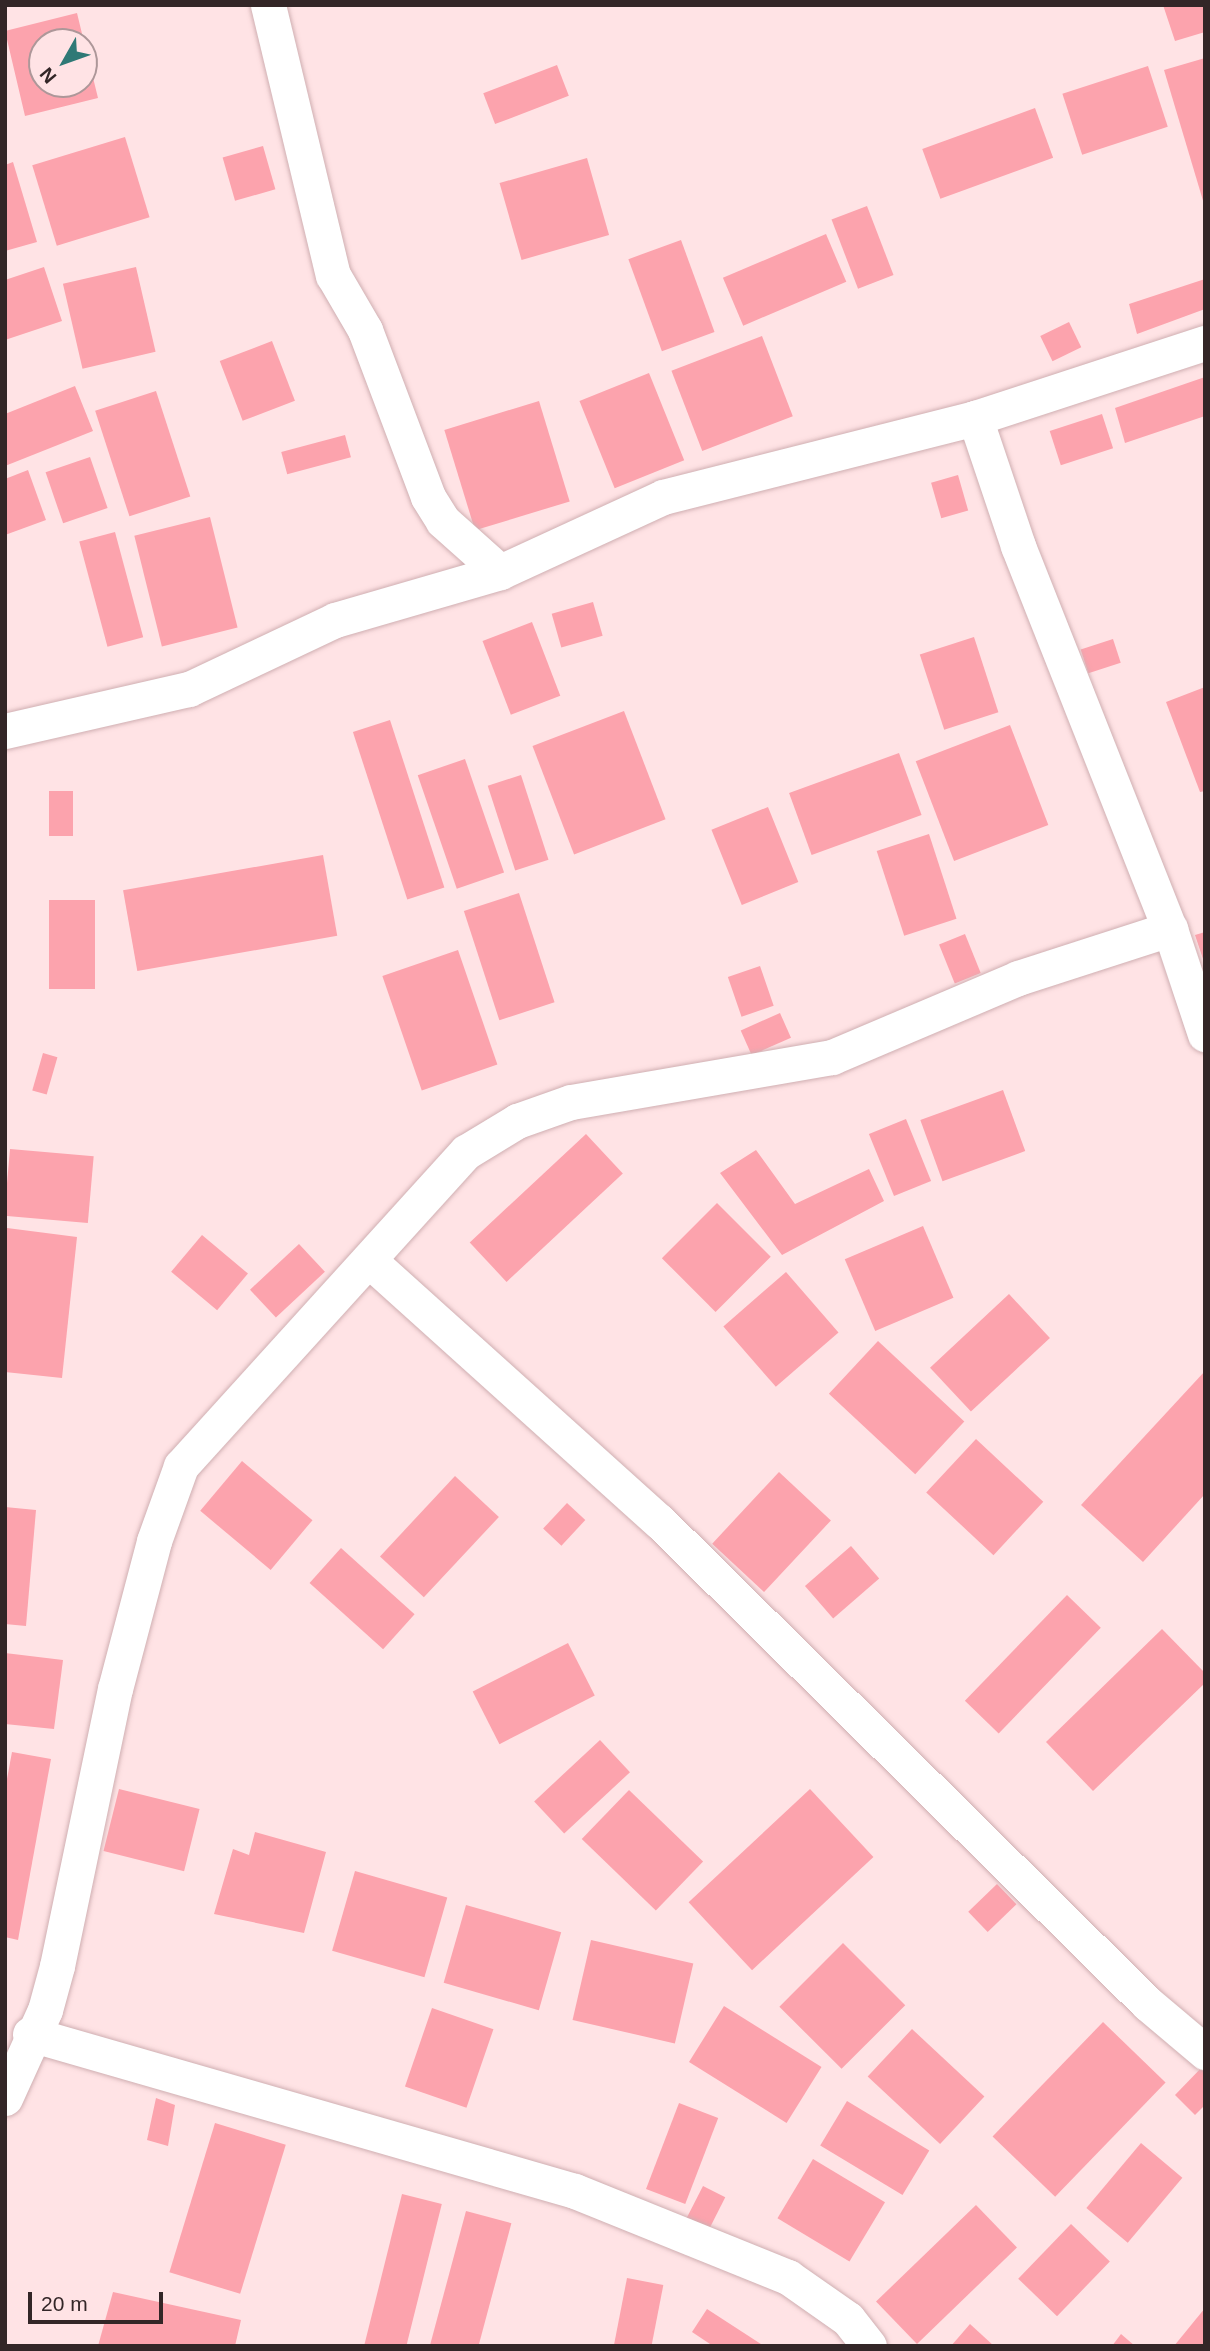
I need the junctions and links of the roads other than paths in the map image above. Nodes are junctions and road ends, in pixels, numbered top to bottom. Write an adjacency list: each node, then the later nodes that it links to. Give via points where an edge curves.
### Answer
1 (268, 5): 4 (street, via 333,275 365,330 428,497 443,521)
2 (1205, 343): 3 (street)
3 (975, 418): 4 (street, via 663,497); 6 (street, via 1093,746)
4 (500, 572): 5 (street, via 335,620 189,689)
5 (5, 731)
6 (1170, 929): 7 (street); 8 (street, via 1018,978 832,1057 571,1102 517,1121 466,1152)
7 (1205, 1034)
8 (372, 1262): 9 (street, via 253,1381 181,1466 154,1541 115,1689 57,1966 45,2011); 10 (street, via 659,1521 1148,2004)
9 (30, 2034): 11 (street); 12 (street, via 575,2191 788,2277 848,2319)
10 (1205, 2052)
11 (5, 2098)
12 (869, 2346)

